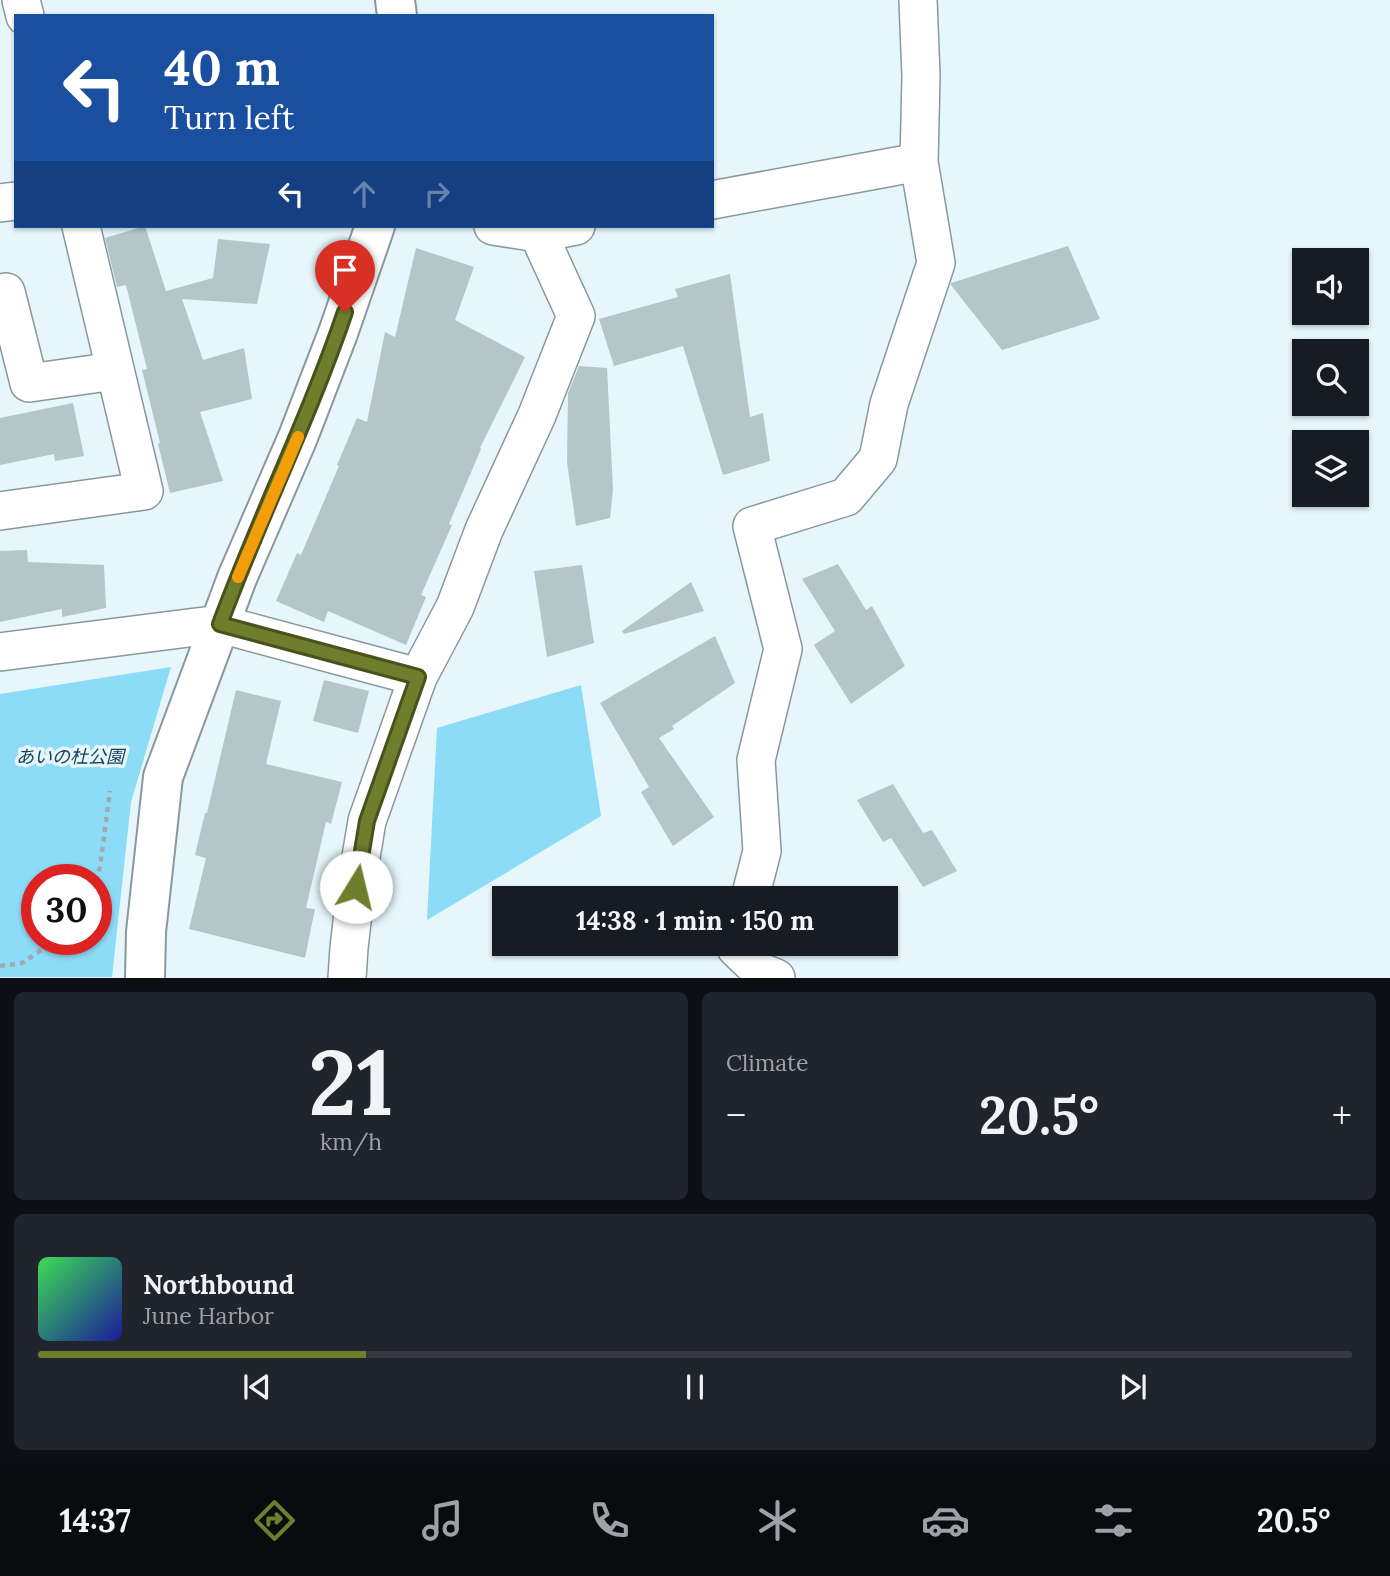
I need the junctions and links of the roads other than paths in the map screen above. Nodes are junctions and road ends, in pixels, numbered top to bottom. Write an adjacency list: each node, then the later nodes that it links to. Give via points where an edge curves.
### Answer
1 (918, 0): 2 (street)
2 (919, 162): 3 (street); 15 (street, via 936,263 889,404 878,459 846,497 752,526 783,649 756,760 762,851)
3 (714, 201)
4 (81, 228): 10 (street)
5 (374, 228): 12 (street, via 303,424)
6 (506, 228): 8 (street)
7 (565, 228): 8 (street)
8 (538, 233): 14 (street, via 576,316 455,607)
9 (6, 292): 10 (street, via 29,383)
10 (115, 371): 11 (street, via 144,491)
11 (0, 512)
12 (220, 624): 13 (street); 14 (street); 17 (street, via 163,776)
13 (0, 652)
14 (418, 677): 18 (street, via 367,821)
15 (753, 886)
16 (744, 956): 19 (street, via 761,972)
17 (145, 978)
18 (347, 978)
19 (776, 978)

